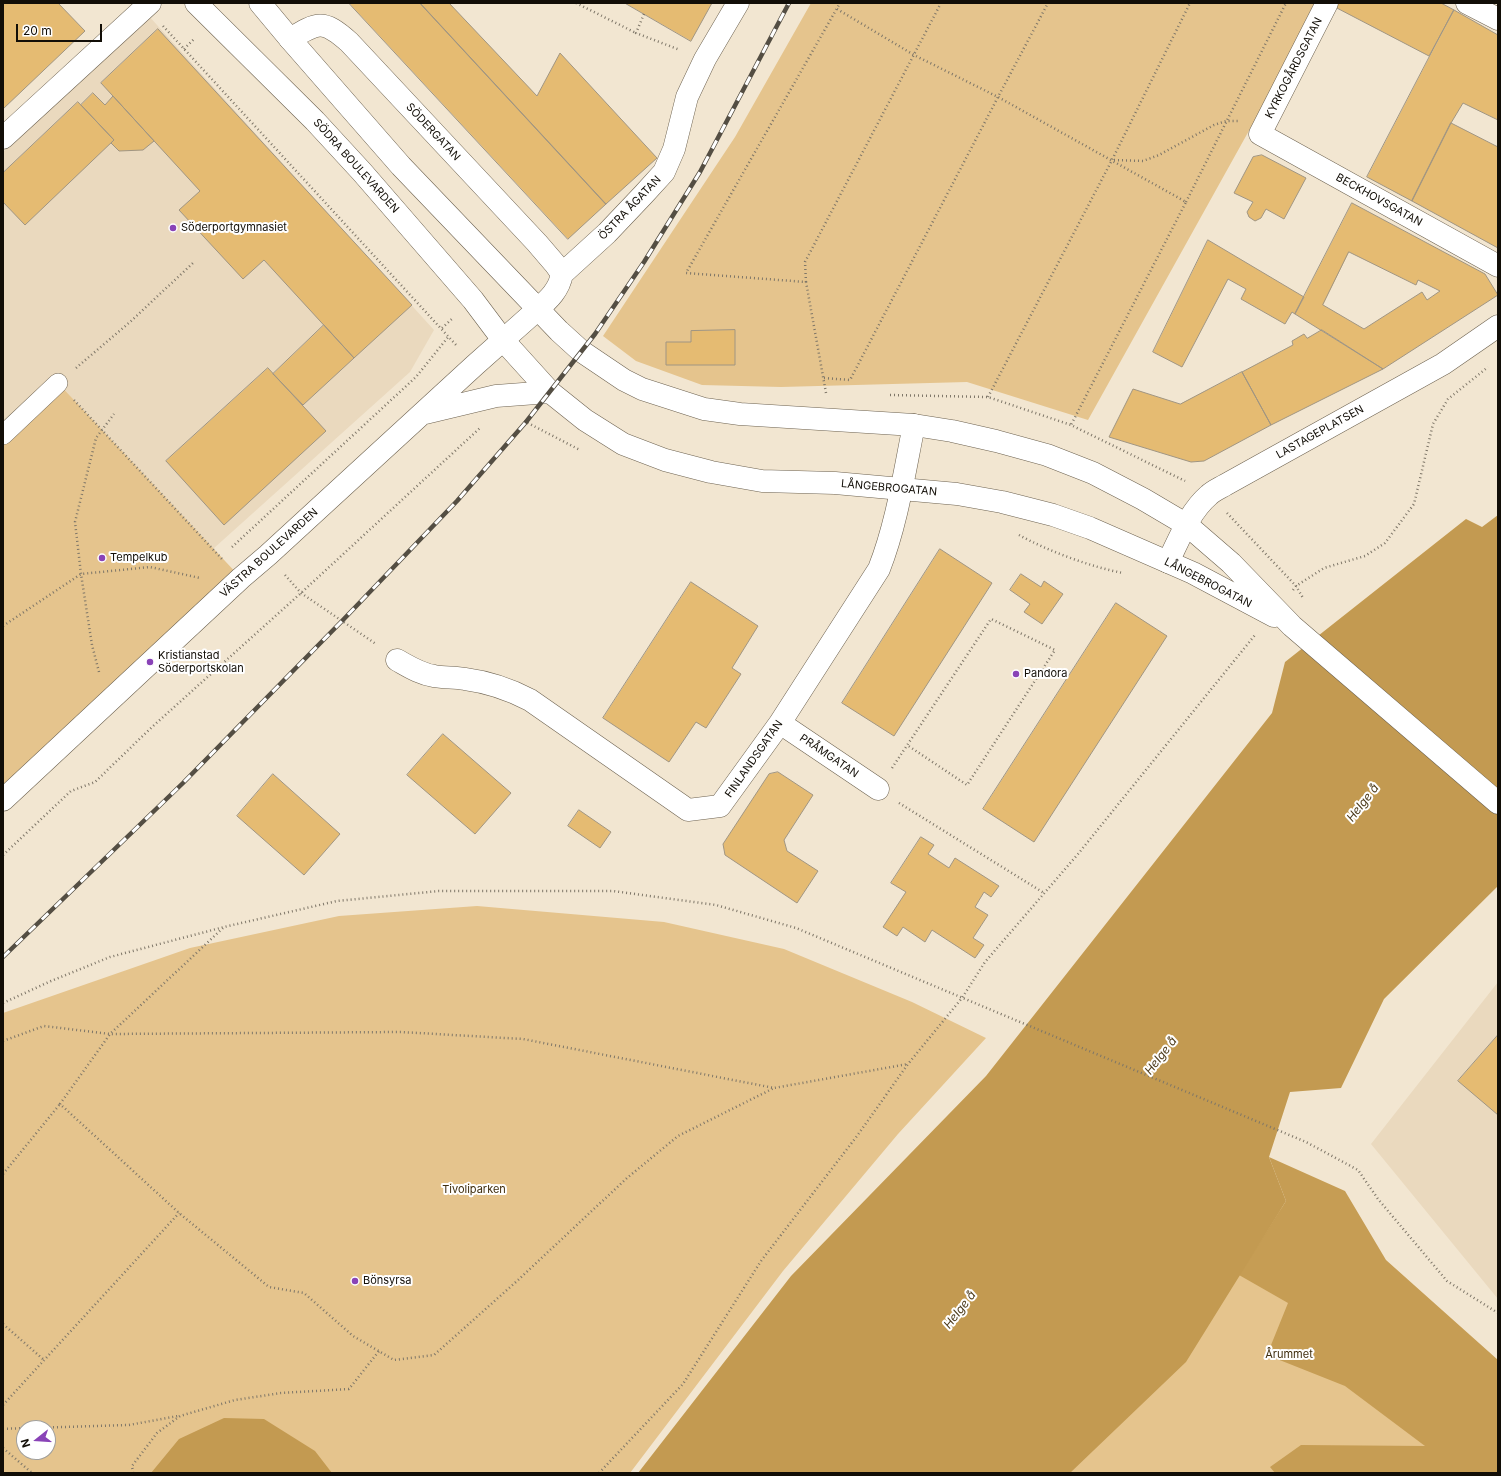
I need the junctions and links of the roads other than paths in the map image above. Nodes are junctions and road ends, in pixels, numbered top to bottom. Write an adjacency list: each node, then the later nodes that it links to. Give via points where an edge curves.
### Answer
1 (150, 3): 10 (street)
2 (196, 3): 15 (street, SÖDRA BOULEVARDEN, via 315,121 362,172 473,300)
3 (260, 3): 8 (street)
4 (738, 3): 12 (street, ÖSTRA ÅGATAN, via 705,59 687,97 674,149 664,172 607,233)
5 (1327, 3): 9 (street, KYRKOGÅRDSGATAN)
6 (1467, 3): 7 (street)
7 (1498, 19)
8 (290, 39): 12 (street, SÖDERGATAN, via 313,26 330,27 338,32 537,243); 13 (street, via 401,166)
9 (1260, 134): 11 (street, BECKHOVSGATAN)
10 (3, 138)
11 (1498, 266)
12 (562, 274): 13 (street, ÖSTRA ÅGATAN, via 560,284)
13 (538, 309): 15 (street, VÄSTRA BOULEVARDEN); 19 (street, LÅNGEBROGATAN, via 581,351 624,380 642,389 704,409 740,414)
14 (1498, 326): 22 (street, LASTAGEPLATSEN, via 1443,364 1209,495)
15 (504, 340): 17 (street, LÅNGEBROGATAN); 18 (street, VÄSTRA BOULEVARDEN)
16 (58, 383): 20 (street)
17 (550, 392): 18 (street, via 496,396); 21 (street, LÅNGEBROGATAN, via 585,420 623,444 665,460 711,472 762,480)
18 (422, 414): 28 (street, VÄSTRA BOULEVARDEN, via 241,578)
19 (914, 425): 21 (street, FINLANDSGATAN); 22 (street, LÅNGEBROGATAN, via 952,430 1047,455 1093,473)
20 (3, 435)
21 (901, 488): 23 (street, LÅNGEBROGATAN, via 957,494 1053,515); 26 (street, FINLANDSGATAN, via 892,530 879,569)
22 (1187, 525): 23 (street, LASTAGEPLATSEN); 24 (street, LÅNGEBROGATAN, via 1231,563)
23 (1168, 562): 24 (street, LÅNGEBROGATAN)
24 (1271, 611): 29 (street, LÅNGEBROGATAN, via 1298,631)
25 (397, 660): 26 (street, FINLANDSGATAN, via 433,676 464,678 494,684 530,700 688,810 720,806)
26 (780, 723): 27 (street, PRÅMGATAN)
27 (878, 789)
28 (3, 800)
29 (1498, 803)

